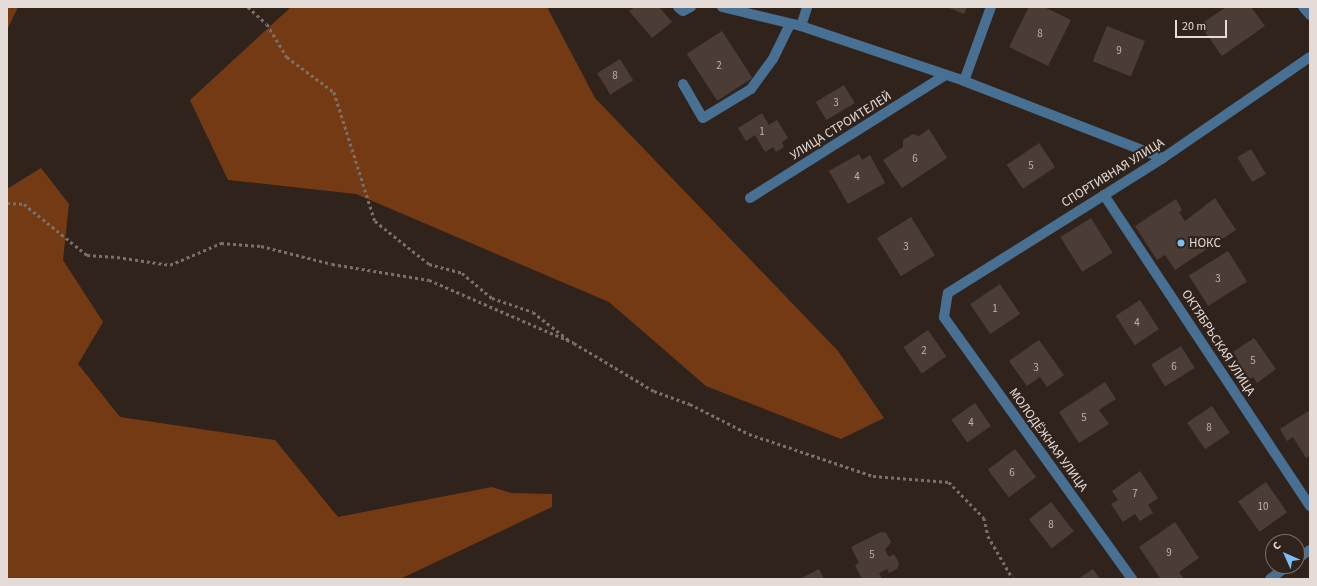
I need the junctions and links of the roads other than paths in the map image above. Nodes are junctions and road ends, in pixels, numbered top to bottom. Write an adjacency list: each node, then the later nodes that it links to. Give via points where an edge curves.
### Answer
1 (678, 7): 2 (street, via 684,11)
2 (691, 7)
3 (722, 7): 8 (street)
4 (807, 7): 9 (street)
5 (992, 7): 12 (street)
6 (1303, 7): 7 (street)
7 (1310, 15)
8 (790, 24): 9 (street); 13 (street, via 773,59 751,89 703,118)
9 (801, 26): 11 (street)
10 (1310, 57): 14 (street, СПОРТИВНАЯ УЛИЦА)
11 (945, 75): 12 (street); 16 (street, УЛИЦА СТРОИТЕЛЕЙ)
12 (964, 81): 14 (street)
13 (683, 84)
14 (1163, 158): 15 (street, СПОРТИВНАЯ УЛИЦА)
15 (1104, 195): 17 (street, СПОРТИВНАЯ УЛИЦА, via 948,293); 18 (street, ОКТЯБРЬСКАЯ УЛИЦА)
16 (750, 198)
17 (944, 317): 19 (street, МОЛОДЁЖНАЯ УЛИЦА)
18 (1310, 506)
19 (1132, 579)

